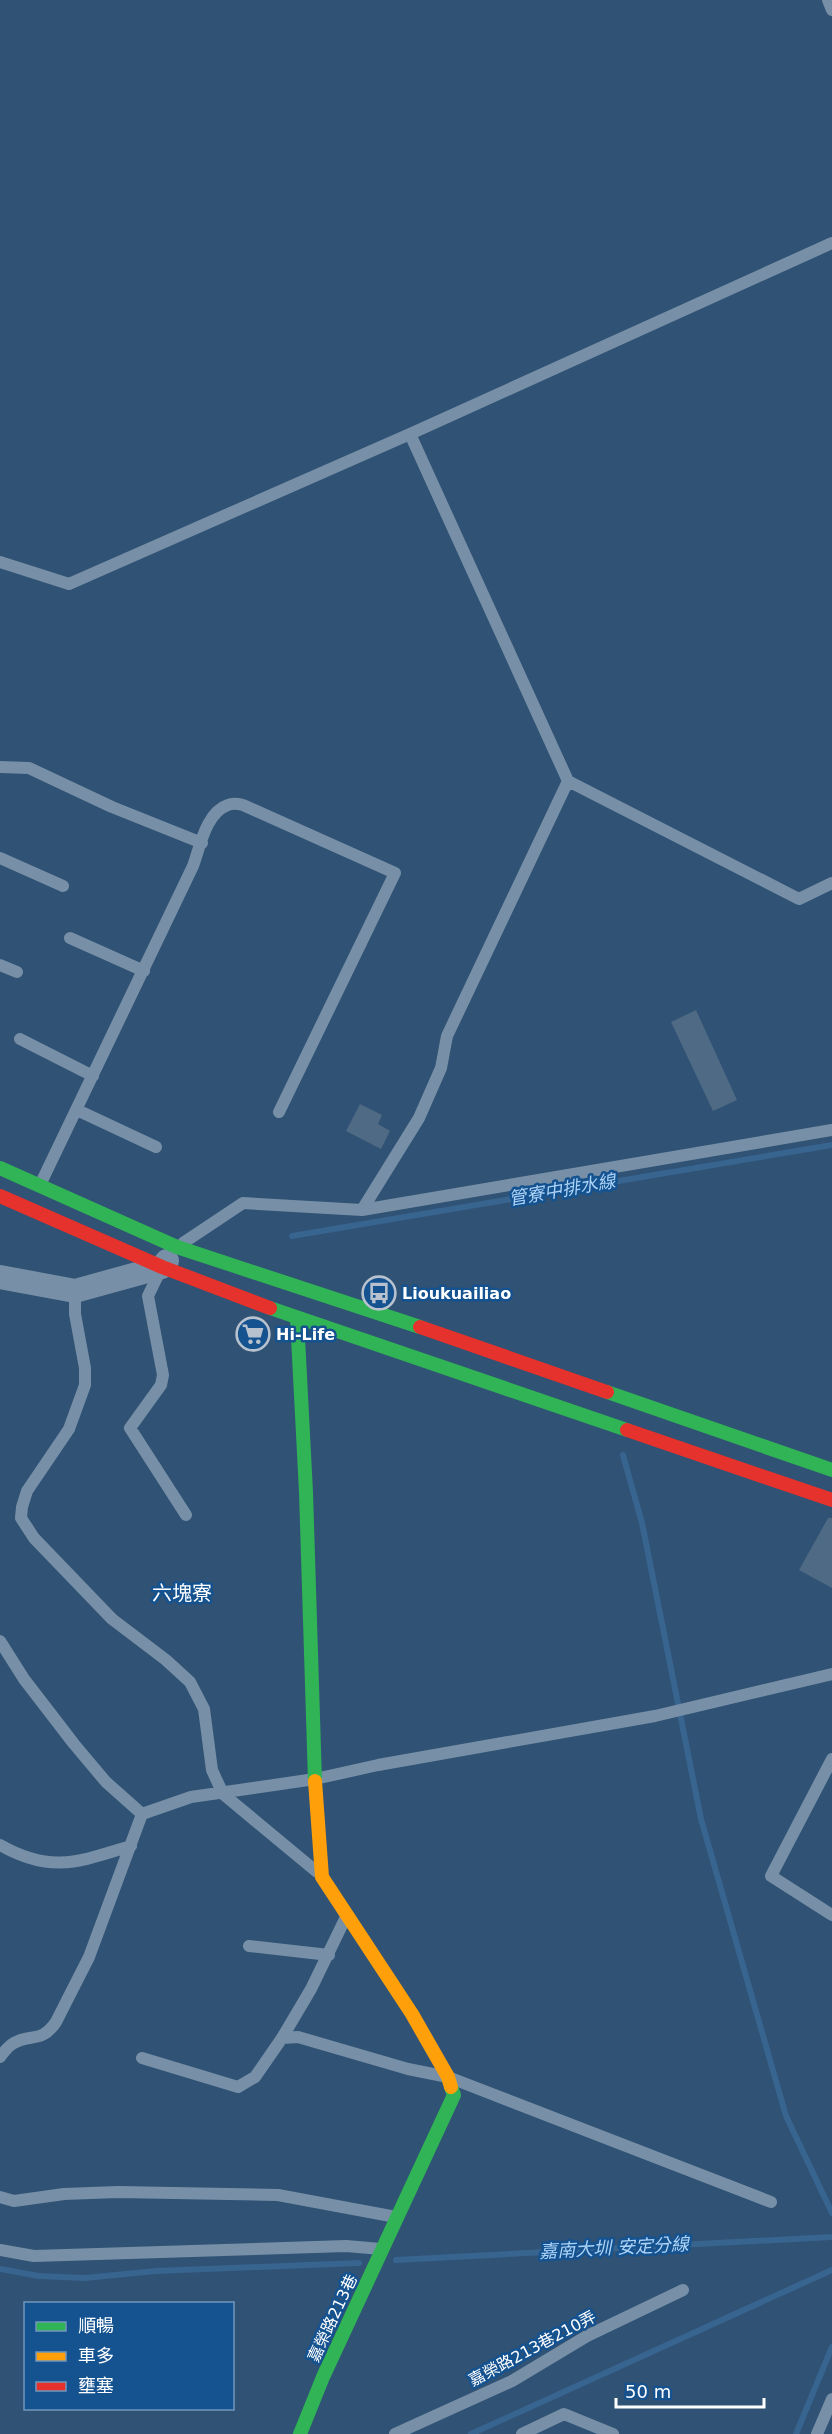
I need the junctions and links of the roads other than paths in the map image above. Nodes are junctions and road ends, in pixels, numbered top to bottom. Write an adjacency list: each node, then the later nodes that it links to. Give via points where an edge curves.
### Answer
1 (828, 0): 2 (lane)
2 (832, 10)
3 (832, 243): 4 (lane)
4 (411, 434): 5 (lane, via 69,584); 7 (lane)
5 (0, 562)
6 (0, 767): 8 (lane, via 29,768)
7 (568, 781): 10 (lane, via 799,899); 25 (lane, via 447,1036 441,1068 419,1118)
8 (202, 843): 14 (lane); 19 (lane, via 219,810 229,804 243,805 395,873)
9 (0, 858): 11 (lane)
10 (832, 883)
11 (63, 886)
12 (70, 938): 14 (lane)
13 (0, 964): 15 (lane)
14 (144, 971): 17 (lane)
15 (16, 972)
16 (20, 1039): 17 (lane)
17 (93, 1076): 18 (lane)
18 (77, 1110): 21 (lane); 23 (lane)
19 (279, 1112)
20 (832, 1130): 25 (lane)
21 (156, 1147)
22 (0, 1168): 23 (main road)
23 (39, 1186): 26 (main road)
24 (0, 1196): 27 (main road)
25 (362, 1210): 26 (lane, via 243,1203)
26 (177, 1247): 27 (street); 31 (main road)
27 (162, 1267): 29 (street); 30 (main road); 33 (lane, via 148,1296 164,1375 130,1428)
28 (0, 1277): 29 (street)
29 (75, 1291): 38 (lane, via 85,1385 69,1430 27,1491 21,1518 34,1538 112,1619 190,1682 204,1709 212,1770)
30 (297, 1318): 32 (main road); 37 (main road)
31 (832, 1470)
32 (832, 1500)
33 (186, 1515)
34 (0, 1641): 39 (lane, via 74,1744 106,1782)
35 (832, 1674): 37 (lane, via 670,1712)
36 (832, 1759): 44 (lane, via 771,1876)
37 (315, 1779): 38 (lane); 42 (main road)
38 (223, 1794): 39 (lane, via 190,1797); 42 (lane)
39 (142, 1814): 41 (lane)
40 (0, 1845): 41 (lane, via 18,1856 63,1864)
41 (131, 1846): 48 (lane, via 88,1957 56,2022 43,2035 12,2044)
42 (322, 1877): 43 (main road)
43 (347, 1913): 46 (lane); 50 (main road)
44 (832, 1915)
45 (249, 1946): 46 (lane)
46 (328, 1955): 47 (lane)
47 (282, 2038): 49 (lane, via 255,2077 238,2087); 50 (lane, via 298,2037 408,2070)
48 (0, 2057)
49 (142, 2058)
50 (448, 2077): 52 (lane); 53 (main road, 嘉榮路213巷, via 454,2095)
51 (0, 2197): 53 (lane, via 14,2201 118,2192 278,2195)
52 (771, 2202)
53 (397, 2217): 54 (main road, 嘉榮路213巷)
54 (382, 2249): 55 (lane, via 346,2246 34,2256); 58 (main road, 嘉榮路213巷)
55 (0, 2250)
56 (683, 2290): 59 (lane, 嘉榮路213巷210弄, via 587,2336 512,2381)
57 (832, 2399): 62 (lane)
58 (300, 2434)
59 (395, 2434)
60 (522, 2434): 61 (lane, via 564,2414)
61 (614, 2434)
62 (817, 2434)

